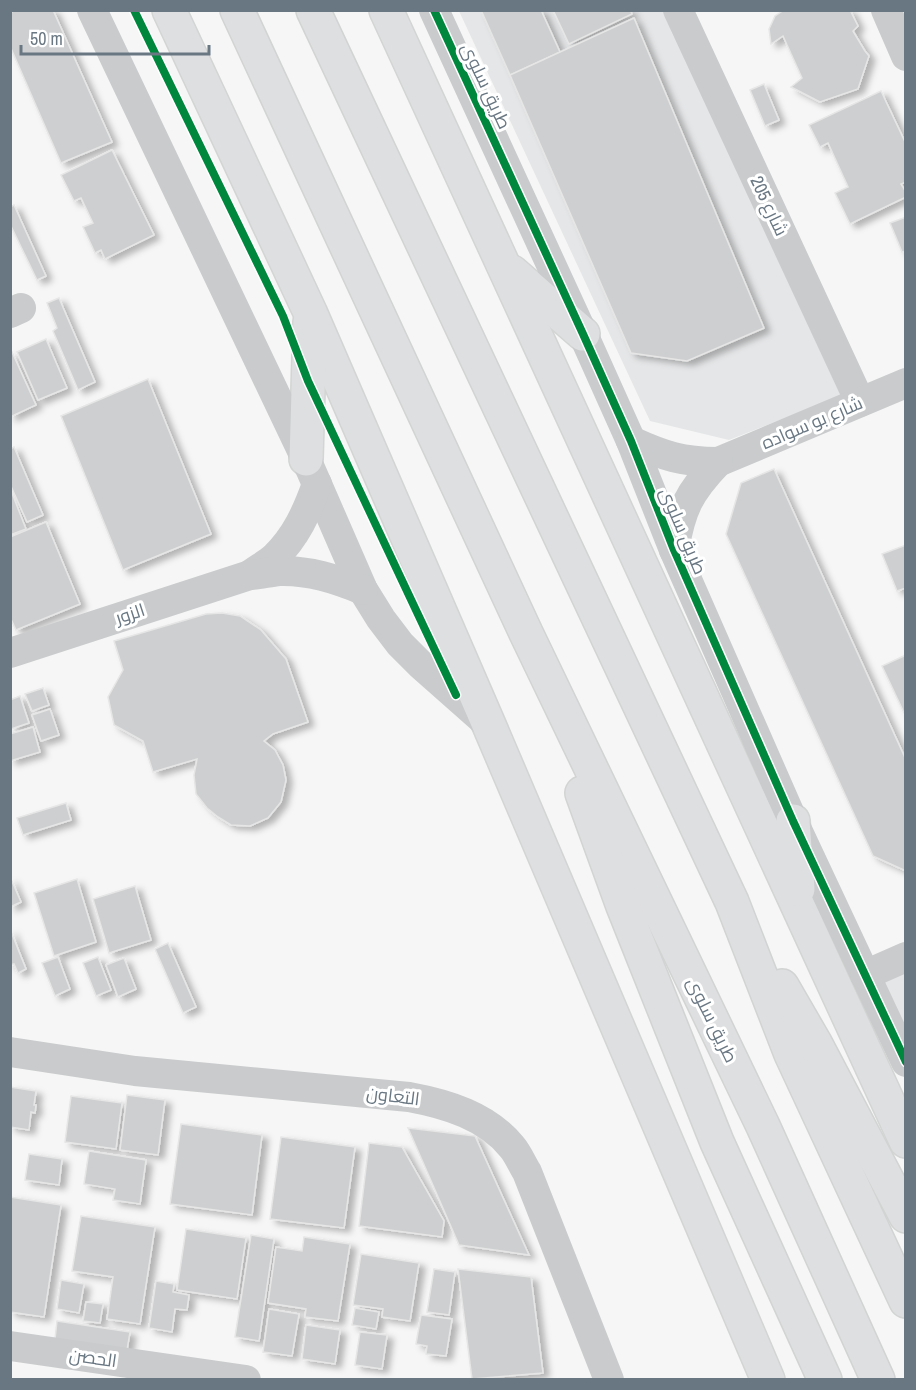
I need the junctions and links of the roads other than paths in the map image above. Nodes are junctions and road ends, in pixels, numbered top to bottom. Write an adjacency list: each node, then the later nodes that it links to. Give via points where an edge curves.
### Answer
1 (92, 10): 17 (street)
2 (169, 10): 11 (main road)
3 (237, 10): 21 (main road, طريق سلوى)
4 (313, 10): 25 (main road)
5 (386, 10): 10 (main road)
6 (434, 10): 12 (street, طريق سلوى)
7 (678, 10): 14 (street, شارع 205)
8 (886, 10): 9 (street)
9 (906, 56)
10 (504, 266): 12 (main road); 26 (main road)
11 (310, 312): 17 (main road); 23 (main road)
12 (583, 334): 15 (street, طريق سلوى)
13 (906, 383): 14 (street, شارع بو سواده)
14 (860, 402): 16 (street, شارع بو سواده)
15 (631, 441): 16 (street, شارع بو سواده, via 674,458); 18 (street, طريق سلوى)
16 (718, 462): 18 (street, شارع بو سواده, via 687,502)
17 (312, 472): 19 (street, الزور, via 307,512 293,537); 20 (street)
18 (674, 550): 24 (street, طريق سلوى)
19 (250, 575): 20 (street, الزور, via 308,573); 22 (street, الزور)
20 (363, 590): 23 (street, via 400,644)
21 (525, 633): 38 (main road, via 622,906 722,1153); 39 (main road, طريق سلوى, via 758,1115)
22 (10, 653)
23 (489, 725): 37 (main road)
24 (793, 821): 26 (main road); 28 (street, طريق سلوى)
25 (732, 902): 32 (main road, via 815,1043); 33 (main road, via 791,1054)
26 (800, 909): 31 (main road)
27 (906, 957): 28 (street)
28 (865, 975): 30 (street, طريق سلوى)
29 (10, 1052): 36 (street, التعاون, via 135,1071 409,1097 456,1108 480,1121 513,1148 527,1172)
30 (906, 1062)
31 (906, 1141)
32 (906, 1216)
33 (906, 1301)
34 (10, 1346): 35 (street, الحصن)
35 (246, 1380)
36 (609, 1380)
37 (768, 1380)
38 (825, 1380)
39 (878, 1380)

